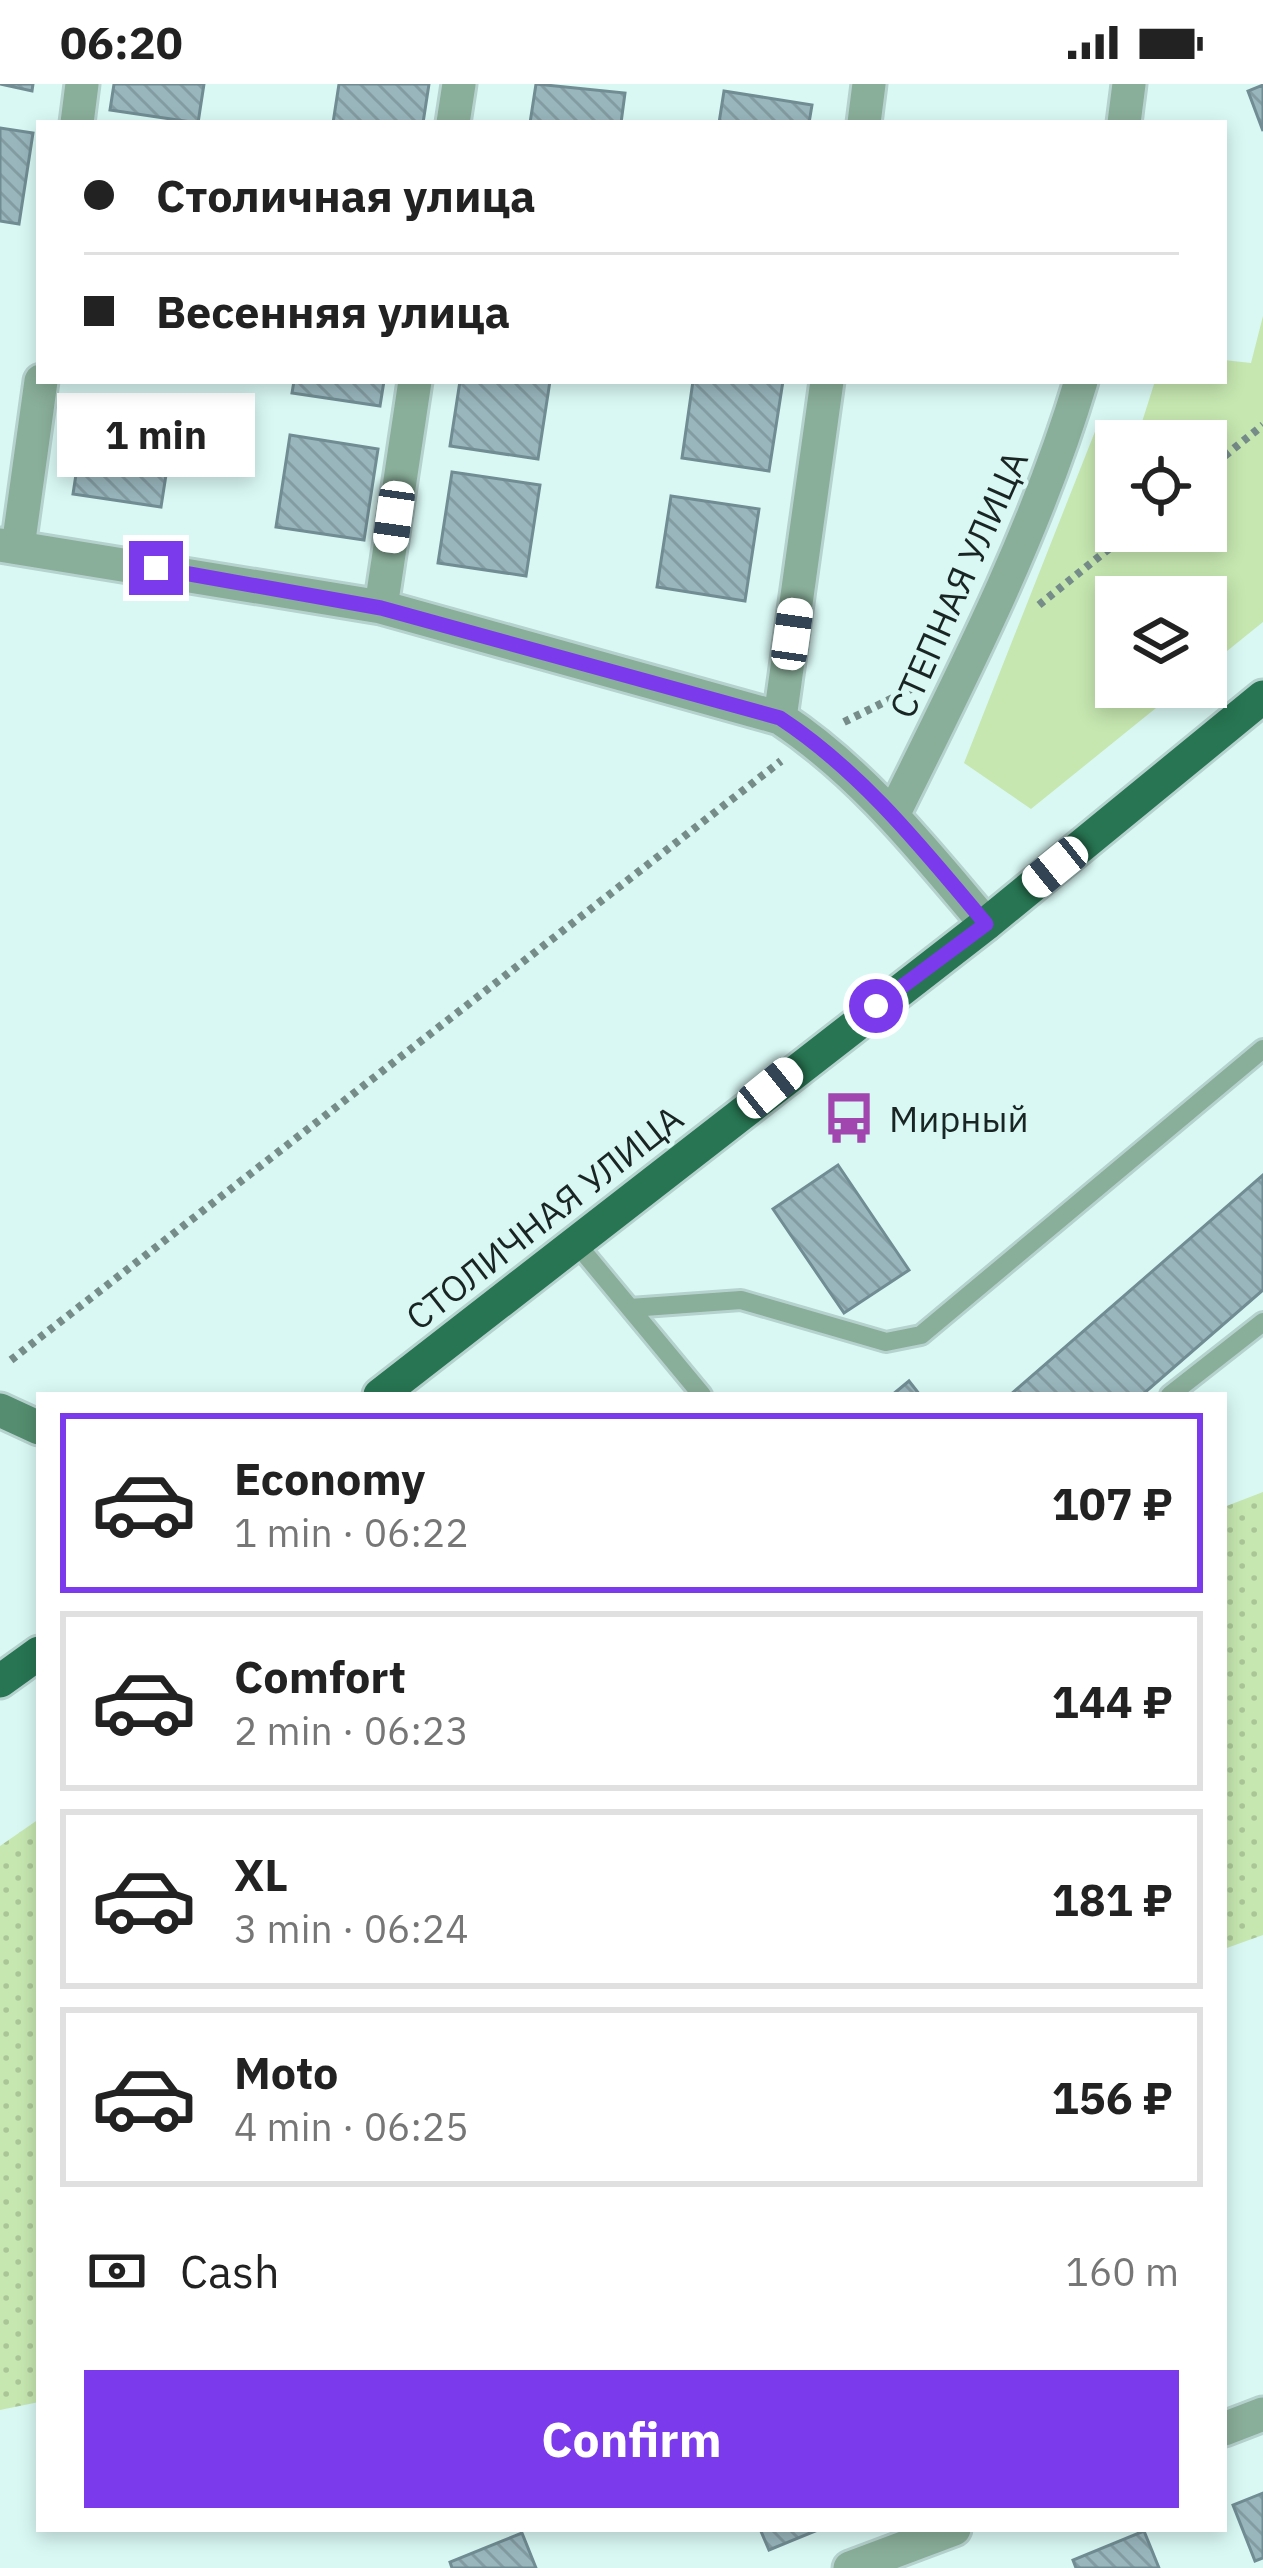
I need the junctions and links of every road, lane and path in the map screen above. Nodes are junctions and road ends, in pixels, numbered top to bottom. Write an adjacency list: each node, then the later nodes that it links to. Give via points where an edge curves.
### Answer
1 (82, 84): 5 (street)
2 (458, 84): 6 (street)
3 (869, 84): 7 (street)
4 (1130, 84): 8 (street)
5 (77, 120)
6 (453, 120)
7 (864, 120)
8 (1124, 120)
9 (40, 384): 15 (street)
10 (415, 384): 16 (street)
11 (827, 384): 18 (street)
12 (1080, 384): 20 (street, СТЕПНАЯ УЛИЦА, via 1058,457)
13 (1263, 425): 14 (path)
14 (1227, 454)
15 (9, 546): 16 (street)
16 (381, 608): 18 (street)
17 (1263, 698): 21 (main road, СТОЛИЧНАЯ УЛИЦА)
18 (780, 718): 19 (street)
19 (810, 738): 20 (street); 26 (path)
20 (893, 814): 21 (street)
21 (986, 924): 23 (main road, СТОЛИЧНАЯ УЛИЦА)
22 (1263, 1049): 24 (lane, via 921,1335 886,1342 741,1300)
23 (576, 1243): 24 (lane); 27 (main road, СТОЛИЧНАЯ УЛИЦА)
24 (630, 1308): 28 (lane)
25 (1263, 1322): 29 (lane)
26 (10, 1360)
27 (384, 1392)
28 (700, 1392)
29 (1174, 1392)
30 (0, 1410): 31 (main road)
31 (36, 1427)
32 (36, 1654): 33 (main road)
33 (0, 1681)
34 (1263, 2414): 35 (street)
35 (1227, 2427)
36 (947, 2532): 37 (street)
37 (850, 2568)

